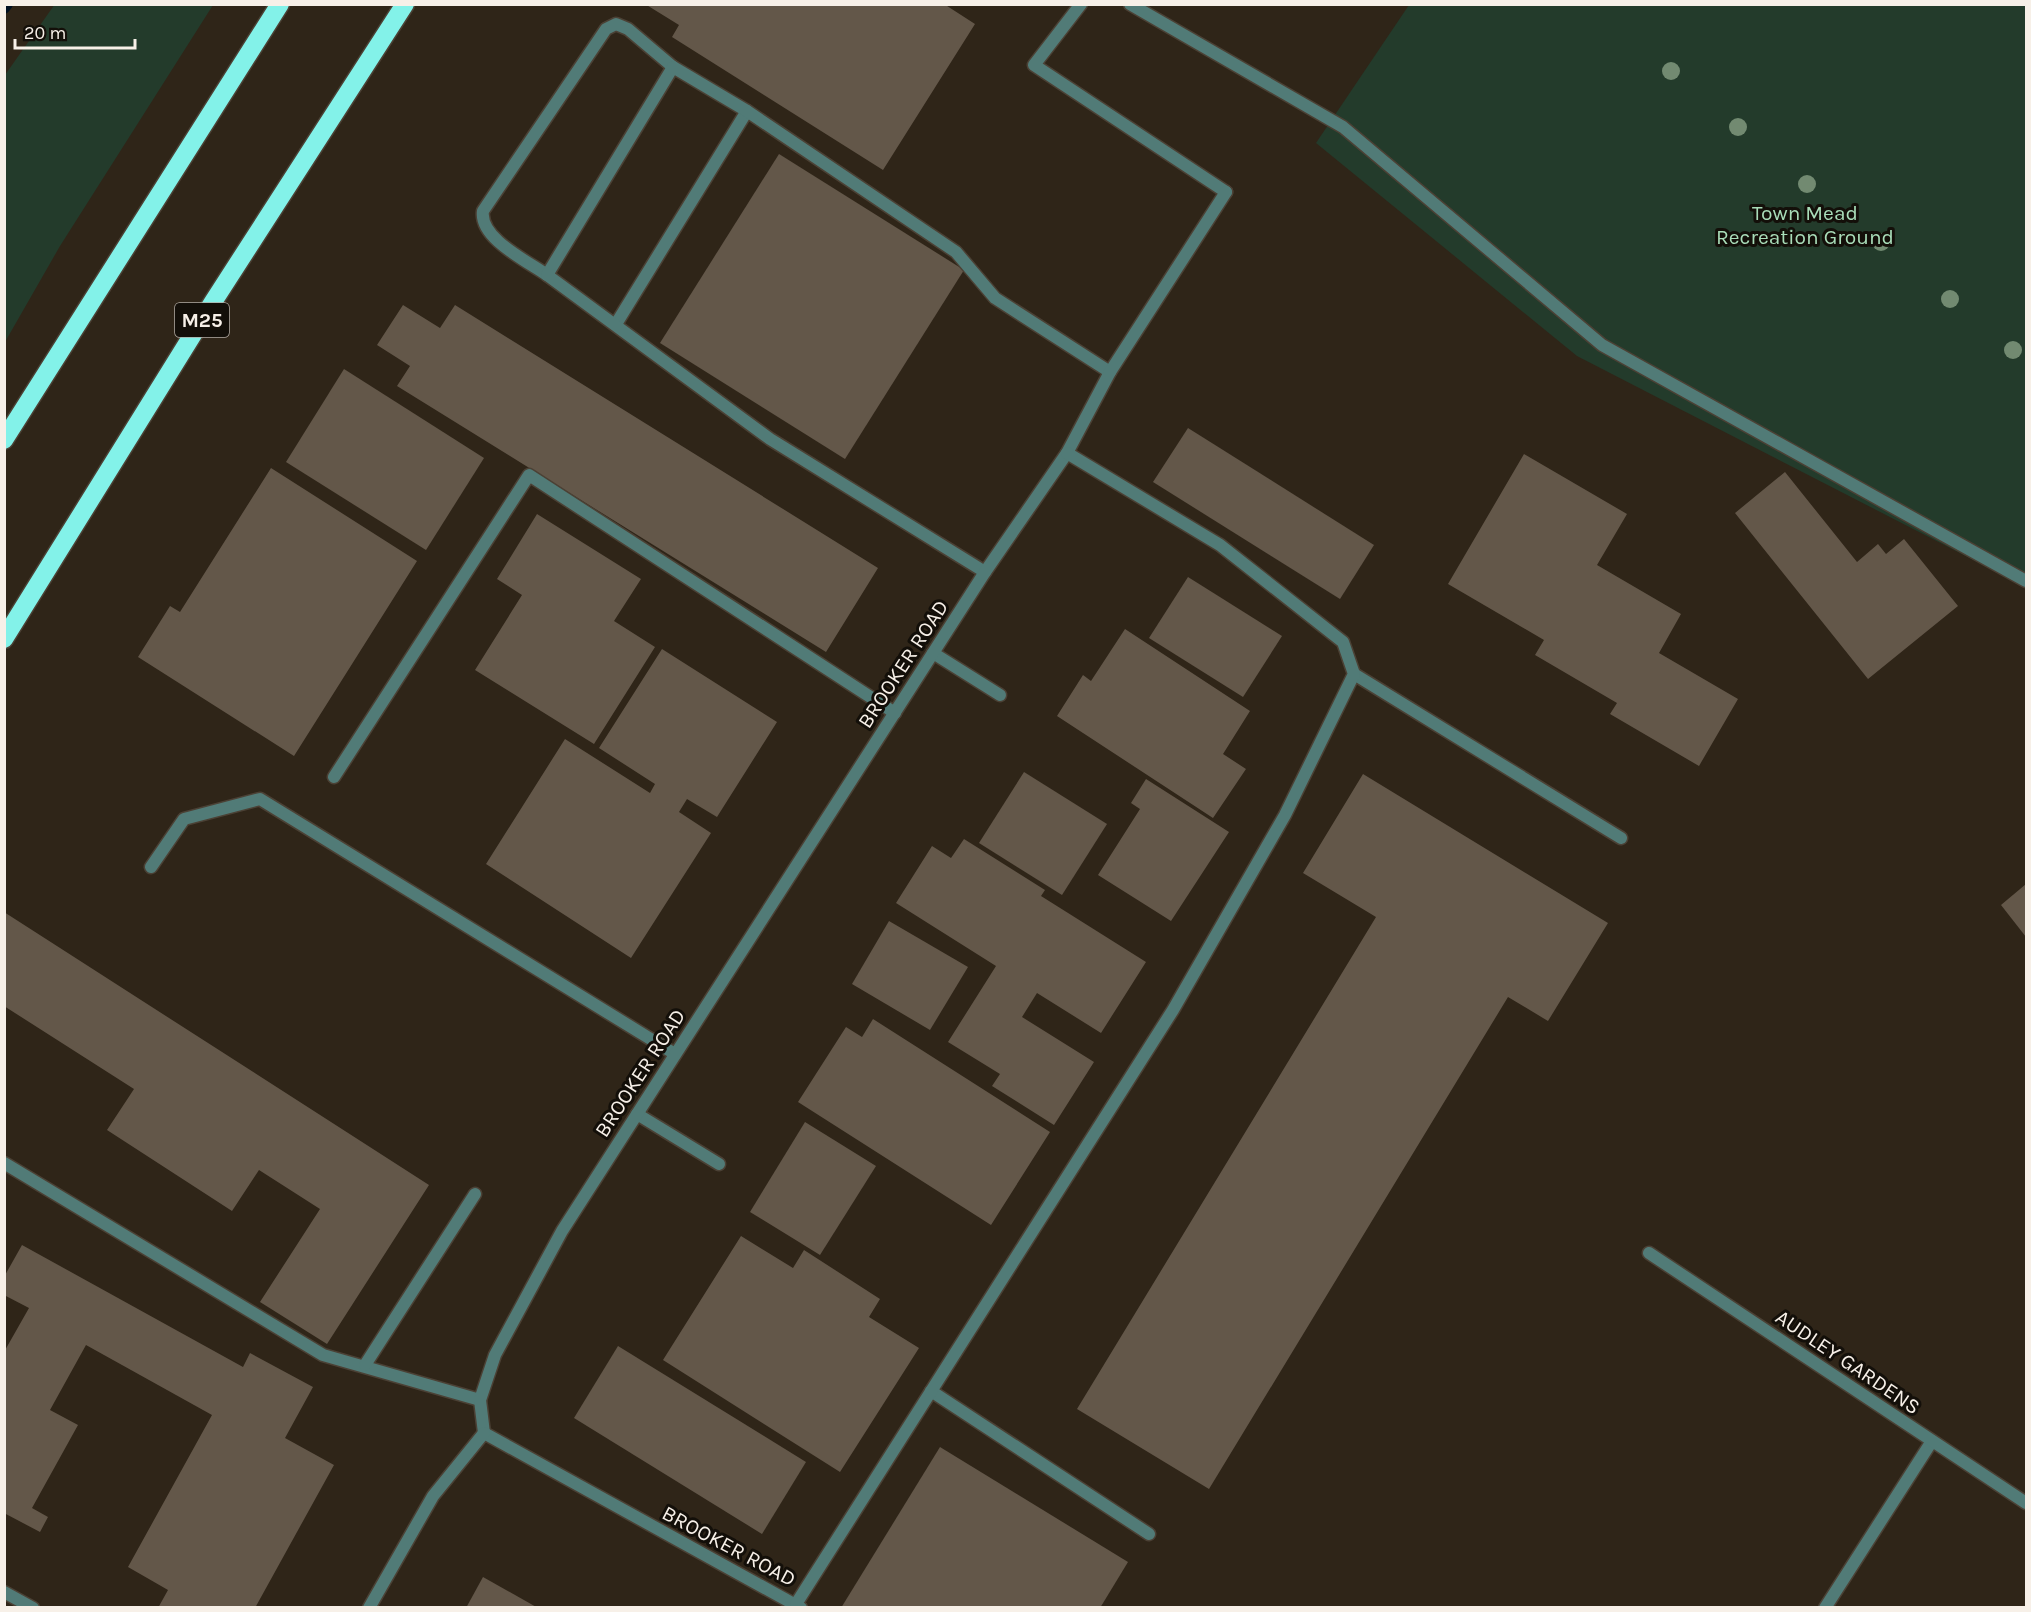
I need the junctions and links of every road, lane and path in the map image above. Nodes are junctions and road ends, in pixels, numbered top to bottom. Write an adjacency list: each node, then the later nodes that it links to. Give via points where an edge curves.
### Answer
1 (280, 4): 10 (highway)
2 (405, 4): 14 (highway, M25, via 225,283)
3 (1081, 4): 9 (street, BROOKER ROAD, via 1034,65 1226,192)
4 (1134, 5): 13 (street, via 1343,126 1602,345)
5 (674, 67): 6 (street); 7 (street); 7 (street, via 628,29 616,24 606,29 483,211 481,221 488,234)
6 (747, 111): 8 (street); 9 (street, via 956,252 995,298)
7 (547, 275): 8 (street)
8 (616, 324): 12 (street, via 770,439)
9 (1110, 372): 11 (street, BROOKER ROAD)
10 (4, 440)
11 (1067, 453): 12 (street, BROOKER ROAD); 16 (street, via 1220,545 1343,642)
12 (985, 572): 15 (street, BROOKER ROAD)
13 (2026, 581)
14 (4, 639)
15 (933, 653): 17 (street); 18 (street, BROOKER ROAD)
16 (1354, 674): 20 (street); 29 (street, BROOKER ROAD, via 1286,815 1173,1010)
17 (1000, 695)
18 (895, 712): 19 (street, via 529,475); 22 (street, BROOKER ROAD)
19 (334, 777)
20 (1621, 838)
21 (151, 867): 22 (street, via 184,819 260,800)
22 (675, 1054): 23 (street, BROOKER ROAD)
23 (637, 1114): 25 (street); 30 (street, BROOKER ROAD, via 562,1231 495,1355)
24 (4, 1164): 28 (street, via 323,1354)
25 (719, 1164)
26 (475, 1194): 28 (street)
27 (1649, 1253): 32 (street, AUDLEY GARDENS)
28 (365, 1365): 30 (street)
29 (931, 1391): 34 (street); 36 (street, BROOKER ROAD, via 832,1544)
30 (480, 1400): 31 (street, BROOKER ROAD)
31 (484, 1433): 36 (street, BROOKER ROAD); 38 (street, via 433,1496)
32 (1932, 1441): 33 (street, AUDLEY GARDENS); 39 (street)
33 (2026, 1503)
34 (1149, 1534)
35 (4, 1592): 37 (street)
36 (798, 1606)
37 (33, 1608)
38 (369, 1608)
39 (1825, 1608)

